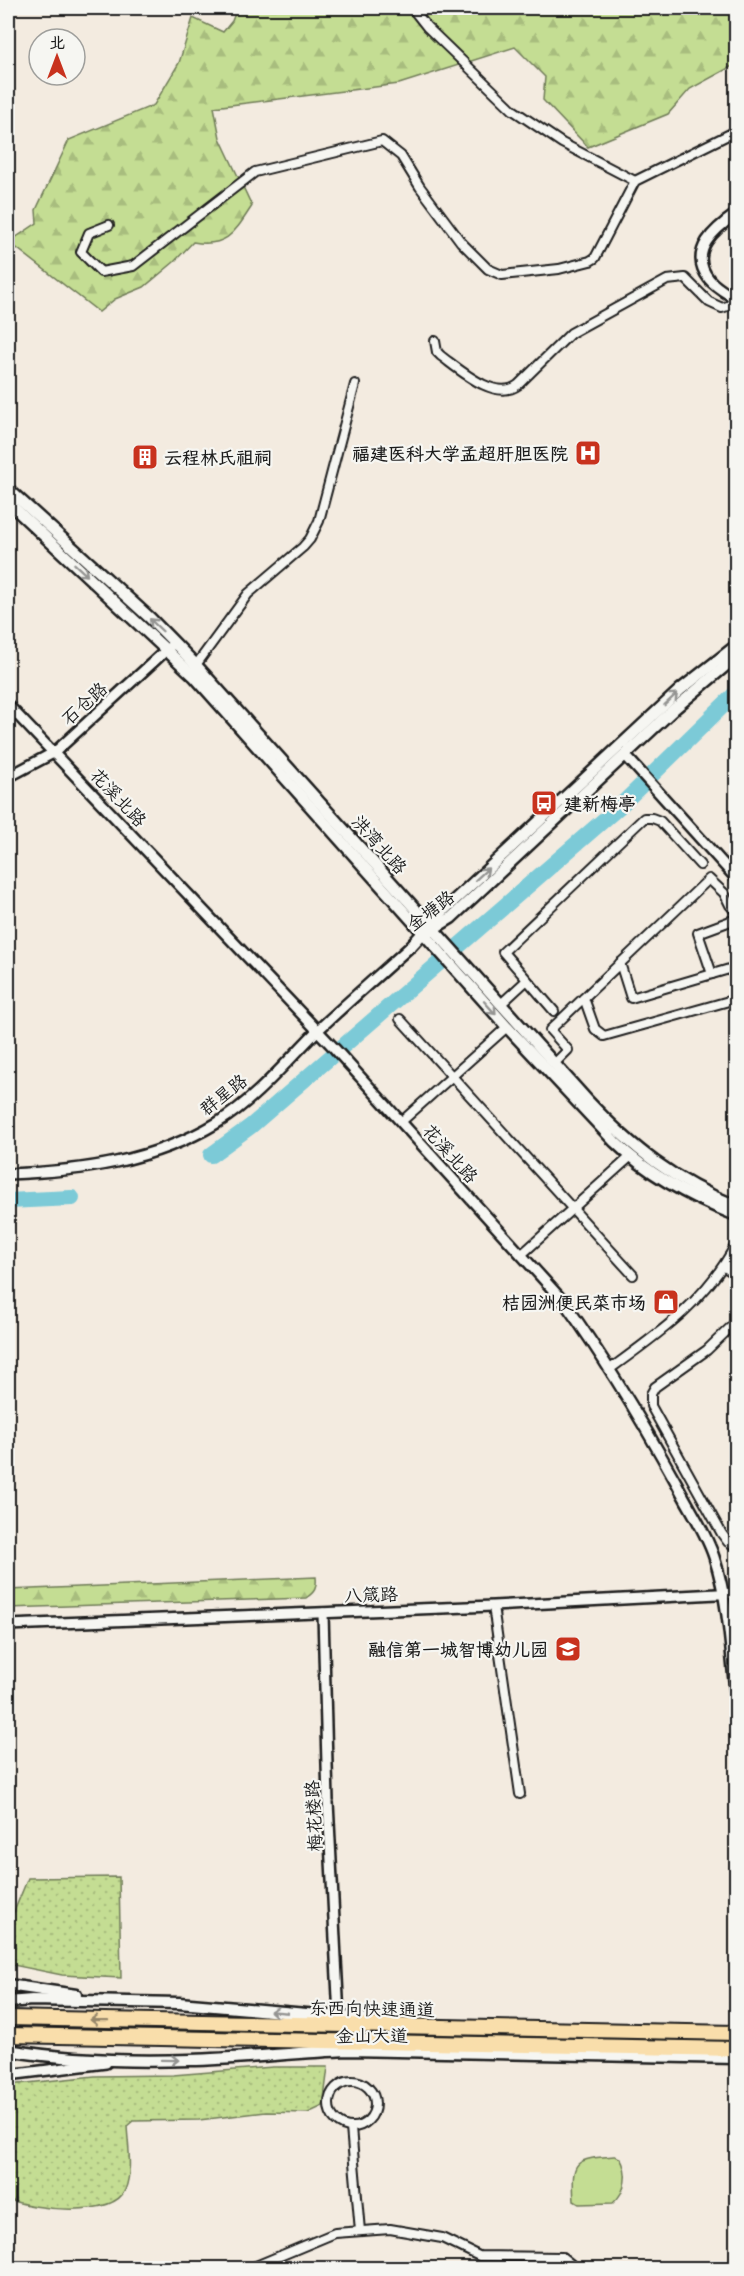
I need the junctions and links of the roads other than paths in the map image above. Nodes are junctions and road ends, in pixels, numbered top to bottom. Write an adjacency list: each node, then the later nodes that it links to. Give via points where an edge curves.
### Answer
1 (411, 8): 3 (street, via 513,110 562,143)
2 (736, 131): 3 (street)
3 (635, 181): 5 (street, via 595,258 558,269 502,276 488,269 461,242 401,156 382,141 255,172 133,266 101,272 81,252 89,233)
4 (736, 214): 6 (street, via 713,232 702,254 708,279)
5 (109, 225)
6 (735, 298): 7 (street, via 722,308 709,302 685,278 667,280 571,333 518,385 508,389 480,384 441,356)
7 (435, 341)
8 (355, 384): 14 (street, via 319,520 310,539 248,594)
9 (8, 489): 11 (main road, 洪湾北路, one-way to 9)
10 (8, 502): 11 (main road, 洪湾北路, one-way to 11)
11 (171, 646): 14 (main road, 洪湾北路); 16 (street, 石仓路); 23 (main road, 洪湾北路, via 194,676)
12 (736, 646): 23 (main road, 金塘路, one-way to 12, via 680,690)
13 (736, 657): 17 (main road, 金塘路)
14 (196, 665): 23 (main road, 洪湾北路)
15 (8, 705): 16 (street, 花溪北路)
16 (55, 752): 18 (street, 石仓路); 36 (street, 花溪北路)
17 (625, 755): 20 (street); 23 (main road, 金塘路, via 451,918)
18 (8, 777)
19 (699, 865): 29 (street, via 660,821 641,819 503,952)
20 (736, 878)
21 (735, 910): 26 (street, via 709,879)
22 (736, 919): 28 (street, via 698,933)
23 (428, 930): 24 (main road, 金塘路); 25 (main road, 洪湾北路)
24 (411, 946): 36 (street, 群星路)
25 (455, 960): 32 (main road, 洪湾北路); 35 (main road, 洪湾北路, one-way to 35)
26 (620, 963): 28 (street, via 631,998); 30 (street)
27 (736, 967): 28 (street)
28 (712, 974)
29 (527, 980): 32 (street); 33 (street)
30 (584, 998): 31 (street, via 595,1029 604,1036); 37 (street, via 550,1030 568,1050)
31 (736, 999)
32 (501, 1004): 37 (main road, 洪湾北路)
33 (554, 1011)
34 (400, 1019): 38 (street)
35 (507, 1027): 38 (street); 40 (main road, 洪湾北路)
36 (318, 1031): 39 (street, 花溪北路); 41 (street, 群星路, via 229,1114 172,1145 105,1166)
37 (554, 1064): 42 (main road, 洪湾北路, via 644,1155 687,1183)
38 (452, 1076): 39 (street); 43 (street)
39 (401, 1122): 46 (street, 花溪北路)
40 (630, 1157): 43 (street); 44 (main road, 洪湾北路, via 676,1187)
41 (8, 1174)
42 (736, 1206)
43 (573, 1208): 46 (street); 49 (street)
44 (736, 1215)
45 (736, 1244): 47 (street)
46 (521, 1255): 51 (street, 花溪北路, via 564,1302)
47 (724, 1266): 48 (street); 51 (street, via 676,1320)
48 (736, 1274)
49 (633, 1275)
50 (736, 1322): 52 (street, via 651,1394 651,1406)
51 (610, 1369): 53 (street, 花溪北路)
52 (675, 1450): 53 (street); 54 (street)
53 (662, 1458): 55 (street, 花溪北路)
54 (682, 1462): 55 (street); 56 (street, via 722,1534)
55 (668, 1469): 57 (street, 花溪北路, via 711,1550)
56 (736, 1546)
57 (722, 1593): 58 (street, 八箴路); 59 (street, 八箴路); 62 (street, 花溪北路)
58 (736, 1593)
59 (493, 1606): 60 (street, 八箴路); 63 (street)
60 (323, 1613): 61 (street, 八箴路); 67 (street, 梅花楼路)
61 (8, 1625)
62 (736, 1702)
63 (520, 1794)
64 (8, 1985): 66 (main road)
65 (8, 2002): 66 (main road, 金山大道)
66 (124, 2002): 67 (main road, 金山大道, one-way to 66)
67 (339, 2017): 69 (main road, 金山大道)
68 (8, 2018): 70 (highway, 东西向快速通道, one-way to 68)
69 (736, 2028)
70 (736, 2033)
71 (8, 2035): 72 (highway, 东西向快速通道)
72 (736, 2049)
73 (8, 2050): 75 (main road, 金山大道)
74 (736, 2058): 75 (main road, 金山大道, one-way to 74, via 349,2050)
75 (132, 2060): 76 (street)
76 (8, 2075)
77 (351, 2128): 77 (street, via 367,2122 375,2108 374,2093 356,2081 338,2085 328,2102 334,2118); 78 (street)
78 (360, 2231): 79 (street, via 335,2233); 80 (street, via 390,2229 442,2238 479,2256 556,2256 565,2258)
79 (251, 2268)
80 (573, 2268)

